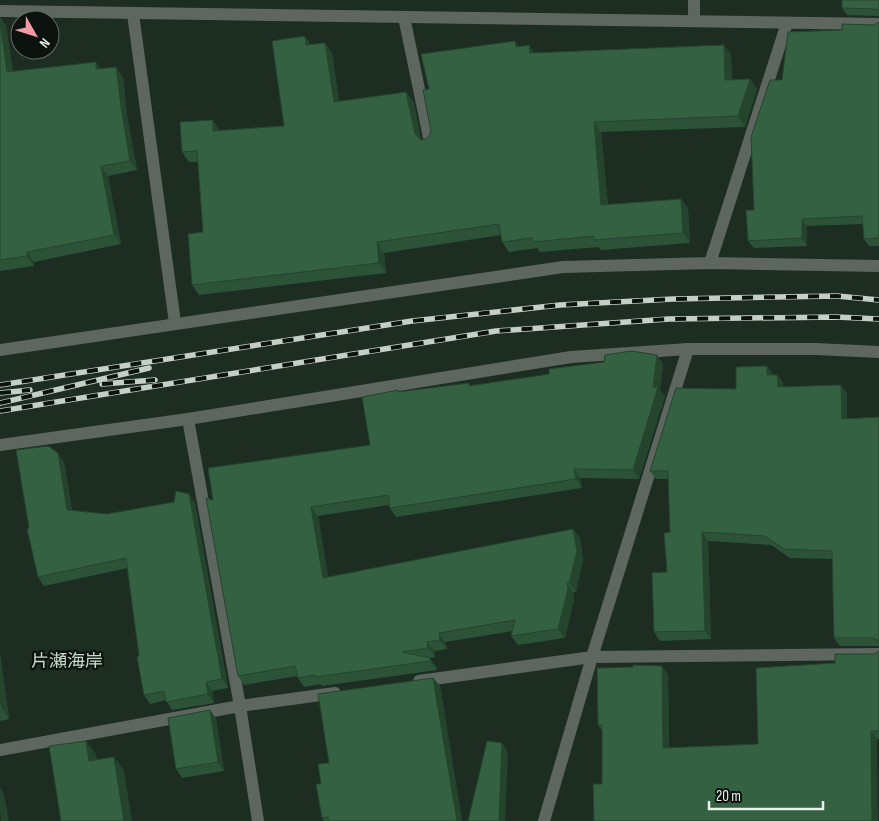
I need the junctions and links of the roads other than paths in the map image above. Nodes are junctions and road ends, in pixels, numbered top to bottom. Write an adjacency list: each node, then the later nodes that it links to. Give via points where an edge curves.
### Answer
1 (694, 0): 5 (street)
2 (0, 12): 3 (street)
3 (133, 14): 4 (street); 11 (street)
4 (404, 17): 5 (street); 8 (street)
5 (694, 20): 6 (street)
6 (787, 23): 7 (street); 9 (street)
7 (879, 24)
8 (430, 142)
9 (710, 263): 10 (street); 11 (street, via 563,267)
10 (879, 266)
11 (175, 323): 13 (street)
12 (688, 349): 14 (street); 15 (street, via 571,357); 18 (street)
13 (0, 350)
14 (879, 352)
15 (188, 419): 16 (street); 21 (street)
16 (0, 445)
17 (879, 654): 18 (street)
18 (592, 657): 19 (street); 24 (street)
19 (406, 683)
20 (348, 691): 21 (street)
21 (240, 706): 22 (street); 23 (street)
22 (0, 750)
23 (258, 821)
24 (544, 821)

